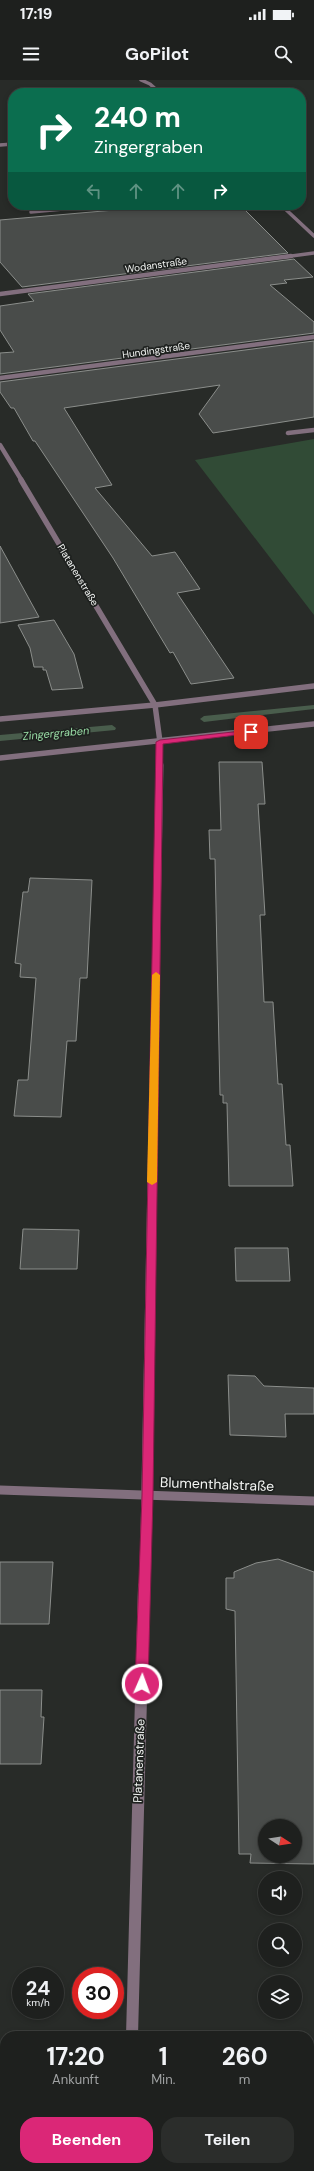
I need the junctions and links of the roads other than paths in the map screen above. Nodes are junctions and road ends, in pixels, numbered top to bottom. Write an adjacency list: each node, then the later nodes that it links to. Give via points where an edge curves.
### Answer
1 (141, 80): 2 (street)
2 (154, 88)
3 (52, 210): 5 (street)
4 (286, 210): 6 (street)
5 (31, 212)
6 (314, 236)
7 (314, 253): 8 (street, Wodanstraße)
8 (0, 294)
9 (314, 337): 10 (street, Hundingstraße)
10 (0, 378)
11 (314, 430): 12 (street)
12 (288, 433)
13 (0, 445): 15 (street, Platanenstraße)
14 (314, 686): 15 (street)
15 (155, 705): 16 (street); 18 (street)
16 (0, 718)
17 (314, 724): 18 (street)
18 (160, 742): 19 (street); 21 (street, Platanenstraße)
19 (0, 758)
20 (0, 1490): 21 (street, Blumenthalstraße)
21 (147, 1496): 22 (street, Blumenthalstraße); 23 (street, Platanenstraße)
22 (314, 1501)
23 (132, 2031)

